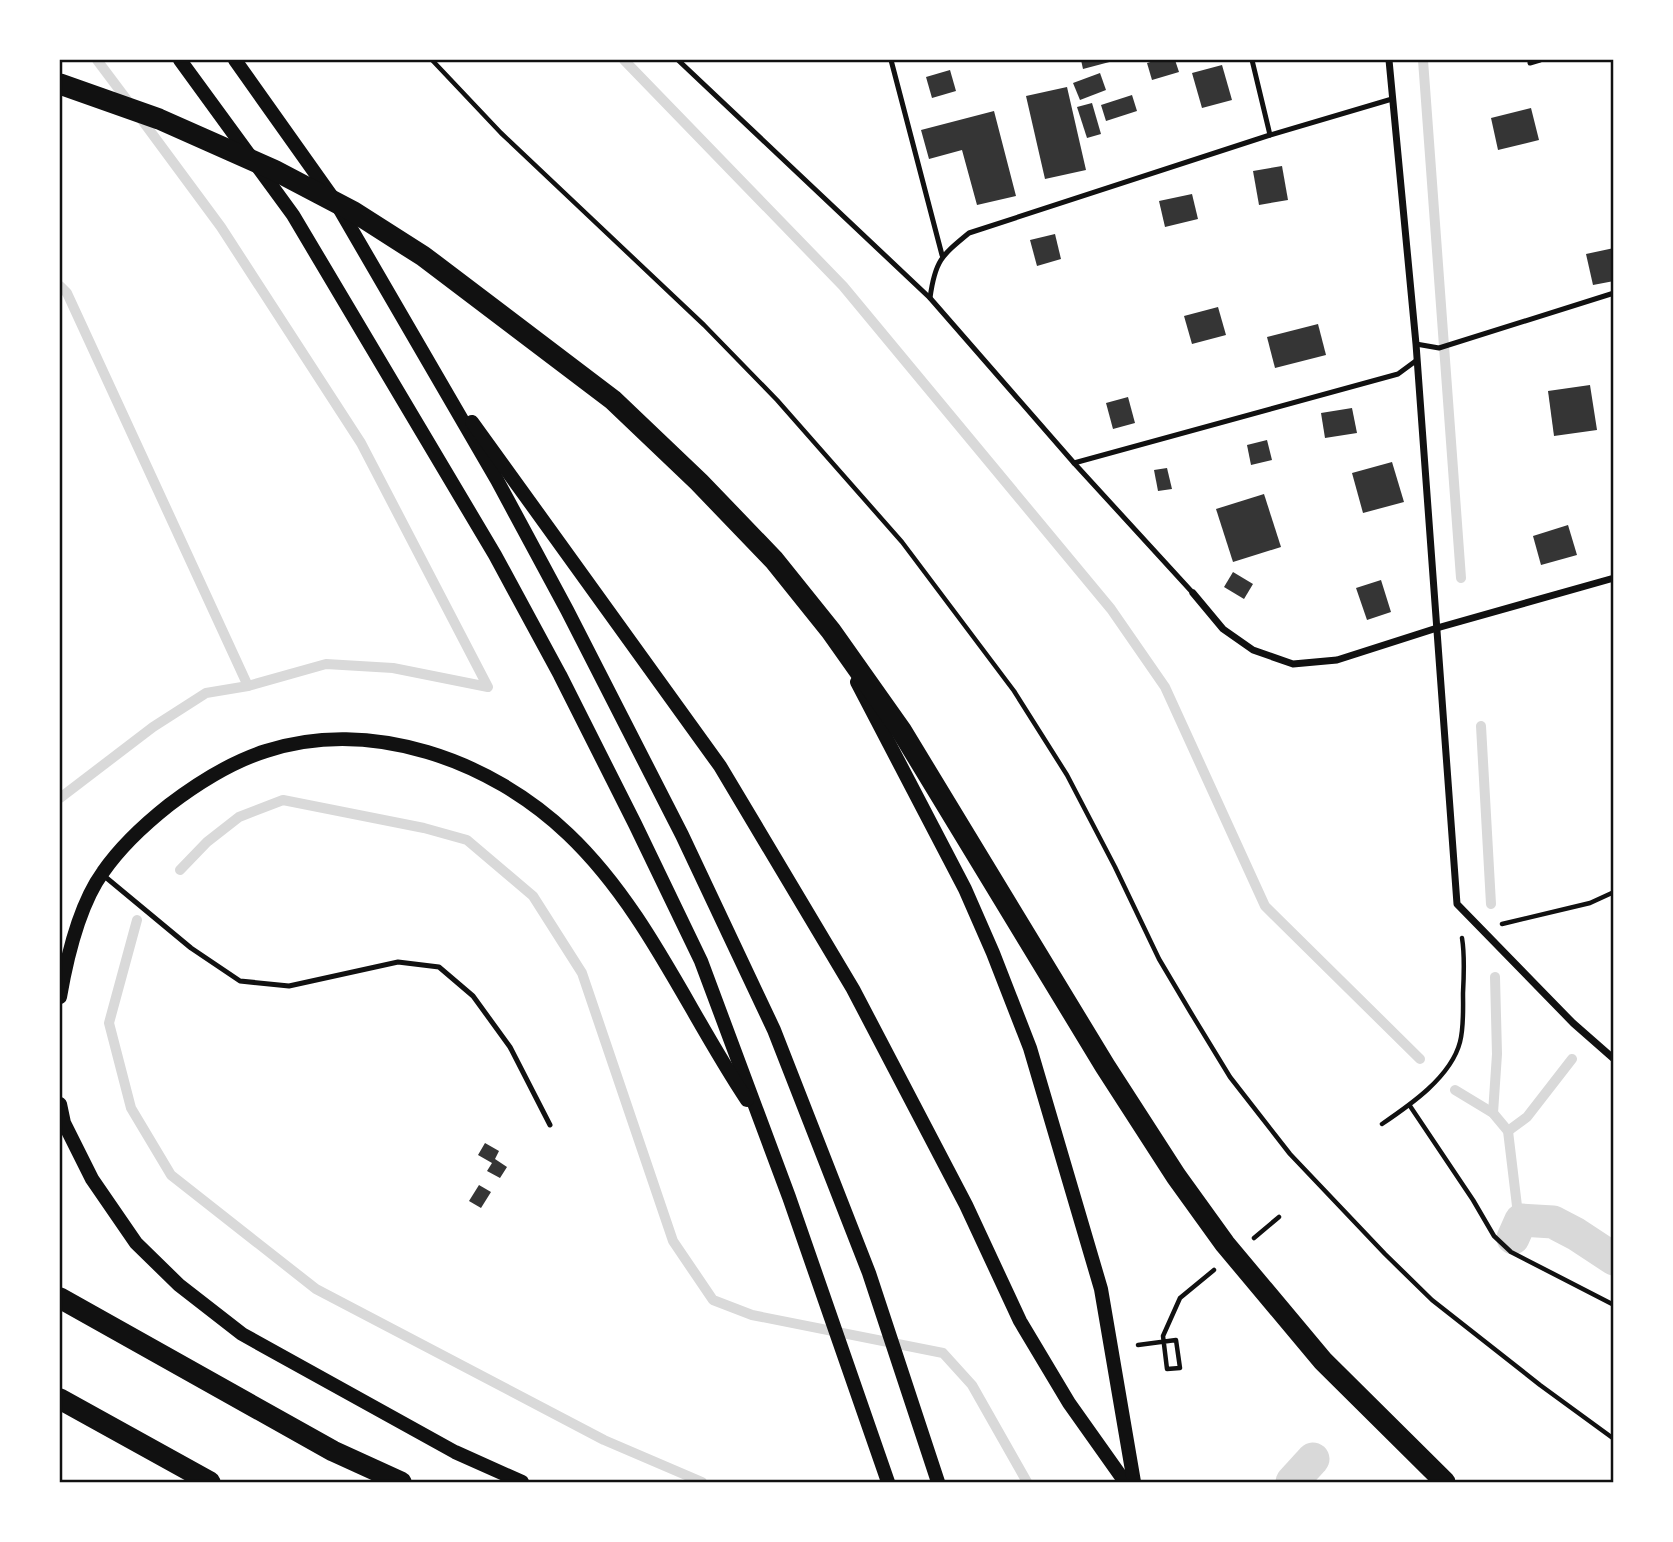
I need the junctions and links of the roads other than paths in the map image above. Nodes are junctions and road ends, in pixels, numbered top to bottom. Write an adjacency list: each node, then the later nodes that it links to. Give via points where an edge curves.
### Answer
1 (180, 60): 27 (main road, via 293,215 495,555 560,675 701,961)
2 (235, 60): 16 (main road, via 335,201)
3 (678, 60): 14 (lane)
4 (891, 60): 12 (lane)
5 (1252, 60): 11 (lane)
6 (1390, 60): 10 (street)
7 (1540, 60): 8 (lane)
8 (1530, 62)
9 (60, 84): 22 (highway, via 159,119 274,170 354,212 423,256 613,400 774,560)
10 (1392, 99): 11 (lane); 15 (street)
11 (1270, 135): 12 (lane, via 969,233)
12 (942, 255): 14 (lane)
13 (1614, 293): 15 (lane, via 1439,348)
14 (930, 298): 18 (lane)
15 (1416, 344): 17 (street)
16 (419, 350): 36 (main road, via 542,563 682,835 774,1030 878,1296); 37 (main road, via 720,766 853,989 966,1205 1020,1321 1069,1404)
17 (1417, 360): 18 (lane, via 1398,374); 21 (street)
18 (1074, 463): 20 (lane)
19 (1614, 578): 21 (street)
20 (1193, 593): 21 (street, via 1223,629 1253,650 1293,664 1337,660)
21 (1437, 628): 25 (street, via 1457,904)
22 (831, 631): 31 (highway, via 901,730 1105,1066 1224,1244 1323,1361); 38 (main road, via 965,889 1030,1048 1101,1289)
23 (102, 873): 24 (main road, via 71,947); 27 (main road, via 143,826 189,789 265,751 309,741 362,741 409,746 458,762 509,788 568,833 619,892); 28 (lane, via 191,948 240,981 289,986 398,962 439,967 473,996 510,1047)
24 (60, 997)
25 (1614, 1059)
26 (60, 1104): 34 (main road, via 64,1123 92,1179 136,1243 179,1285 242,1334 455,1452)
27 (760, 1120): 35 (main road)
28 (550, 1125)
29 (60, 1298): 33 (highway, via 333,1451)
30 (60, 1399): 32 (highway)
31 (1438, 1476)
32 (210, 1482)
33 (401, 1482)
34 (522, 1482)
35 (888, 1482)
36 (938, 1482)
37 (1125, 1482)
38 (1134, 1482)

